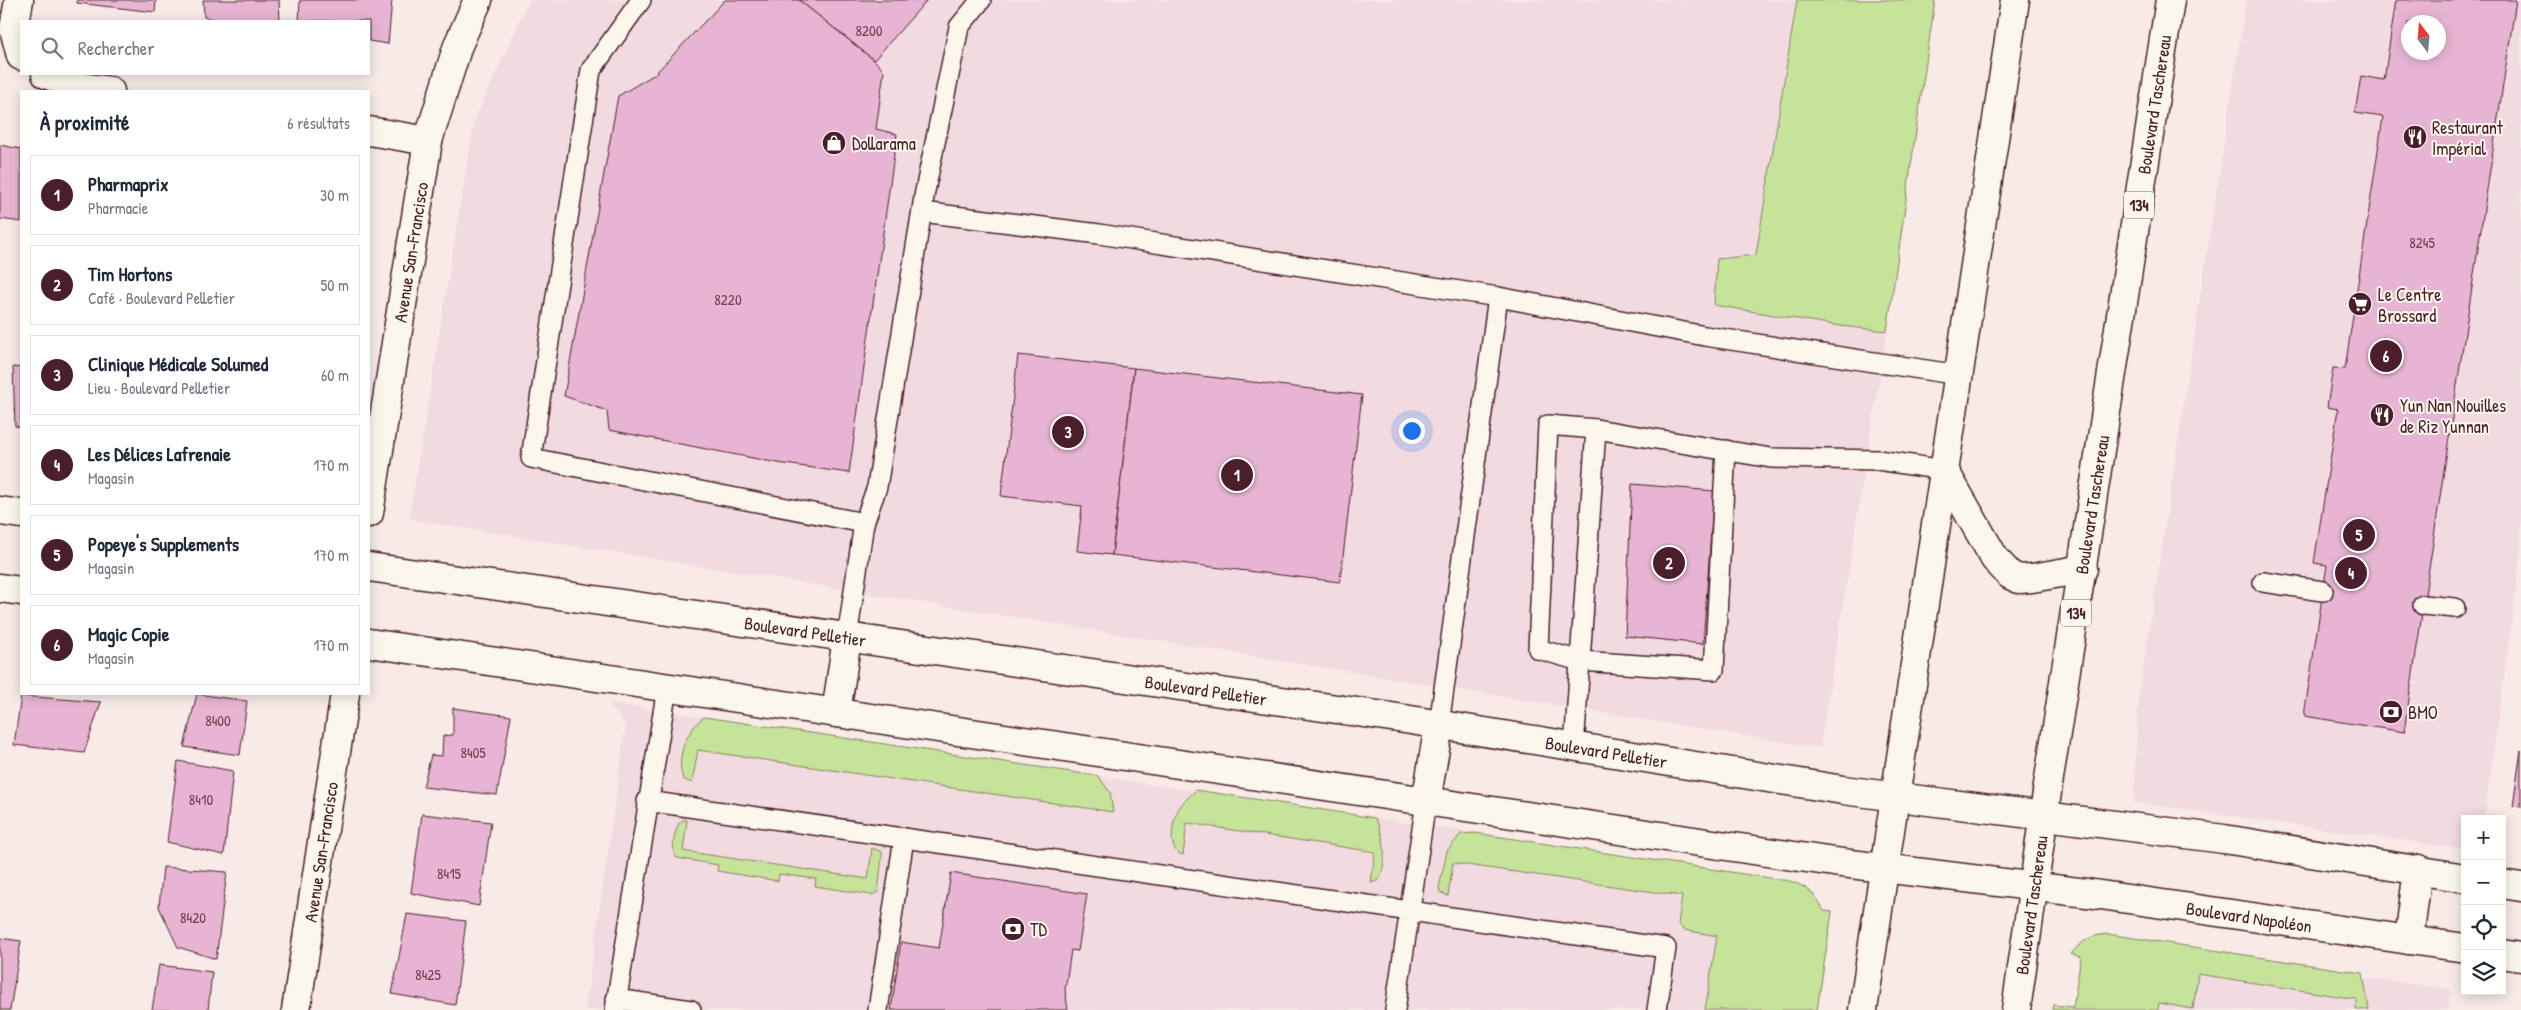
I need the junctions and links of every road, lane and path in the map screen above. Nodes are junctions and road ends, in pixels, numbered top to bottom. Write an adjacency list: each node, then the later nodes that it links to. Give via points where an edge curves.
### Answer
1 (19, 0): 7 (street, via 14,29)
2 (478, 0): 11 (street, Avenue San-Francisco, via 458,45)
3 (641, 0): 21 (lane, via 591,70 530,458)
4 (981, 0): 12 (lane, via 959,27)
5 (2015, 0): 14 (street)
6 (2170, 0): 23 (street, Boulevard Taschereau / 134)
7 (20, 52)
8 (49, 75): 9 (street, via 80,87)
9 (102, 90)
10 (370, 130): 11 (street)
11 (428, 141): 18 (street, Avenue San-Francisco)
12 (922, 212): 13 (lane, via 1099,234); 21 (lane, via 877,487)
13 (1498, 297): 14 (lane, via 1705,336); 36 (lane)
14 (1959, 375): 17 (street)
15 (1596, 428): 16 (lane); 32 (lane); 32 (lane, via 1548,425 1538,649)
16 (1726, 450): 17 (lane, via 1771,458 1878,460); 32 (lane, via 1714,670)
17 (1944, 470): 23 (street, via 1995,559 2010,575 2018,579 2032,578); 38 (street)
18 (370, 507)
19 (0, 511): 20 (street)
20 (20, 514)
21 (864, 523): 30 (lane)
22 (370, 567): 30 (street, Boulevard Pelletier)
23 (2083, 569): 41 (street, Boulevard Taschereau / 134)
24 (2263, 582): 27 (lane)
25 (0, 588): 26 (street)
26 (20, 591)
27 (2323, 591)
28 (2423, 605): 29 (lane)
29 (2455, 608)
30 (847, 638): 35 (street); 36 (street, Boulevard Pelletier)
31 (370, 644): 33 (street)
32 (1580, 661): 37 (lane)
33 (667, 688): 35 (street); 39 (lane)
34 (345, 695): 55 (street, Avenue San-Francisco)
35 (836, 713): 40 (street)
36 (1439, 726): 37 (street, Boulevard Pelletier); 40 (street)
37 (1574, 748): 38 (street, Boulevard Pelletier)
38 (1895, 796): 41 (street, Boulevard Pelletier); 43 (street)
39 (648, 801): 42 (lane); 54 (lane)
40 (1426, 802): 43 (street); 49 (lane)
41 (2044, 816): 44 (street); 47 (street, Boulevard Taschereau / 134)
42 (904, 838): 49 (lane); 57 (lane)
43 (1884, 869): 47 (street); 60 (street)
44 (2418, 869): 45 (street); 50 (street)
45 (2461, 877)
46 (2506, 885): 48 (street)
47 (2034, 887): 50 (street, Boulevard Napoléon); 61 (street, Boulevard Taschereau / 134)
48 (2521, 887)
49 (1411, 910): 58 (lane); 59 (lane, via 1666,948)
50 (2409, 940): 51 (street, Boulevard Napoléon)
51 (2461, 947)
52 (2506, 955): 53 (street)
53 (2521, 957)
54 (615, 1004): 56 (lane)
55 (296, 1010)
56 (692, 1010)
57 (878, 1010)
58 (1395, 1010)
59 (1657, 1010)
60 (1863, 1010)
61 (2016, 1010)

